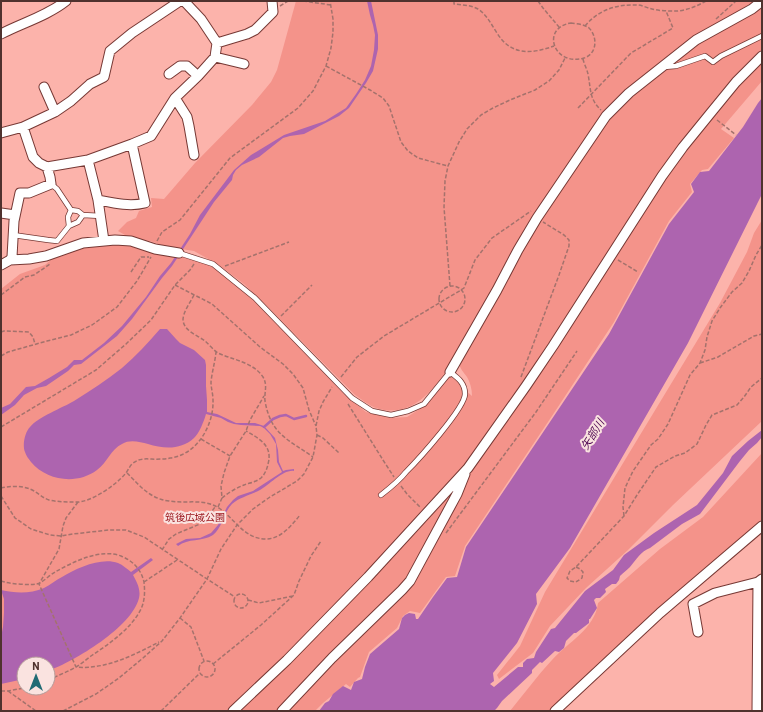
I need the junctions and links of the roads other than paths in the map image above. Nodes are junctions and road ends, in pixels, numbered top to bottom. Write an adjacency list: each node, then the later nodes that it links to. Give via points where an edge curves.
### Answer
1 (66, 1): 5 (street)
2 (272, 1): 7 (street, via 272,12 255,30)
3 (762, 1): 11 (street, via 752,10 696,40)
4 (186, 2): 7 (street); 16 (street, via 132,33 110,51 104,77 90,84)
5 (1, 34)
6 (762, 36): 11 (lane, via 713,62 705,56 676,66)
7 (217, 43): 9 (street)
8 (762, 56): 37 (street, via 709,114 662,176 557,340)
9 (215, 57): 10 (street); 13 (street)
10 (244, 64)
11 (661, 67): 36 (street, via 606,116 537,218)
12 (169, 74): 13 (street, via 180,66 187,66)
13 (198, 76): 15 (street)
14 (44, 87): 16 (street)
15 (175, 98): 19 (street, via 150,136); 20 (street, via 187,117)
16 (55, 112): 17 (street)
17 (23, 127): 18 (street); 22 (street, via 33,157)
18 (1, 133)
19 (132, 144): 21 (street); 24 (street, via 145,203 120,204)
20 (194, 155)
21 (88, 160): 22 (street); 24 (street)
22 (47, 167): 23 (street)
23 (51, 184): 25 (lane); 27 (street, via 28,193 20,193)
24 (98, 200): 29 (street)
25 (71, 210): 28 (lane); 30 (lane, via 68,217)
26 (1, 213): 27 (street)
27 (15, 215): 31 (street)
28 (83, 215): 29 (lane); 30 (lane, via 78,222)
29 (101, 216): 32 (street)
30 (69, 226): 31 (lane, via 57,241)
31 (14, 235): 34 (street)
32 (104, 241): 33 (street, via 131,241 153,253); 34 (street, via 83,243 46,256)
33 (179, 253): 36 (lane, via 213,264 255,298 352,398 372,411 391,415 408,412 424,404)
34 (10, 260): 35 (street)
35 (1, 265)
36 (450, 372): 38 (lane, via 460,379 464,387 465,396 458,410 407,472)
37 (468, 468): 42 (street, via 368,577); 43 (street, via 457,494 410,581)
38 (381, 495)
39 (762, 526): 44 (street, via 660,613)
40 (760, 580): 41 (street, via 715,593 693,604); 45 (street)
41 (698, 632)
42 (233, 711)
43 (282, 711)
44 (555, 711)
45 (757, 711)

